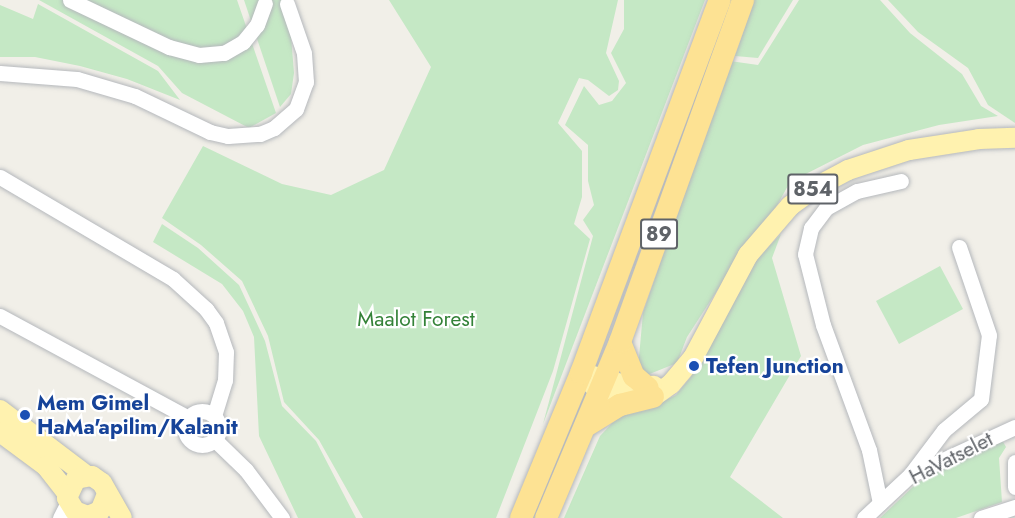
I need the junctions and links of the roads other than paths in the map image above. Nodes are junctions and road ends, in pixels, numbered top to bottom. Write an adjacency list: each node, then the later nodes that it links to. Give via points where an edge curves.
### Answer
1 (70, 0): 4 (street, via 169,47 199,56 224,53 243,42 257,25)
2 (720, 0): 13 (highway, 89)
3 (743, 0): 12 (highway, 89)
4 (263, 2): 5 (street, via 277,8)
5 (289, 2): 6 (street, via 304,53 306,82 296,109 280,124 260,134 228,136 210,132 143,99 77,79)
6 (0, 73)
7 (1015, 138): 15 (main road, 854, via 978,139 909,150 848,170 816,187 790,206 748,255 693,358)
8 (0, 177): 17 (street, via 173,279 207,309 226,352 225,380)
9 (901, 181): 28 (street, via 857,191 826,208 811,228 805,254 823,325 869,450)
10 (959, 247): 25 (street, via 989,335 981,399 944,430)
11 (0, 316): 18 (street)
12 (620, 342): 14 (highway, 89); 15 (highway, via 634,376)
13 (581, 373): 14 (main road); 34 (highway, 89)
14 (602, 385): 15 (main road); 19 (highway, 89)
15 (651, 393): 19 (highway, via 602,413)
16 (0, 410): 24 (main road)
17 (214, 415): 18 (street, via 202,411); 22 (street, via 220,428)
18 (189, 418): 22 (street, via 185,431 192,442 203,445)
19 (584, 427): 35 (highway, 89)
20 (1015, 427): 25 (street, HaVatselet)
21 (0, 432): 29 (main road, via 46,466)
22 (215, 440): 33 (street, via 246,470)
23 (1015, 462): 26 (street)
24 (86, 475): 27 (main road, via 98,478); 29 (main road, via 71,483)
25 (910, 475): 28 (street, HaVatselet)
26 (1015, 487)
27 (107, 494): 31 (main road, via 104,506); 32 (main road)
28 (880, 503): 36 (street, HaVatselet)
29 (65, 504): 31 (main road)
30 (1015, 507): 37 (street)
31 (87, 517)
32 (122, 518)
33 (282, 518)
34 (522, 518)
35 (546, 518)
36 (864, 518)
37 (981, 518)

